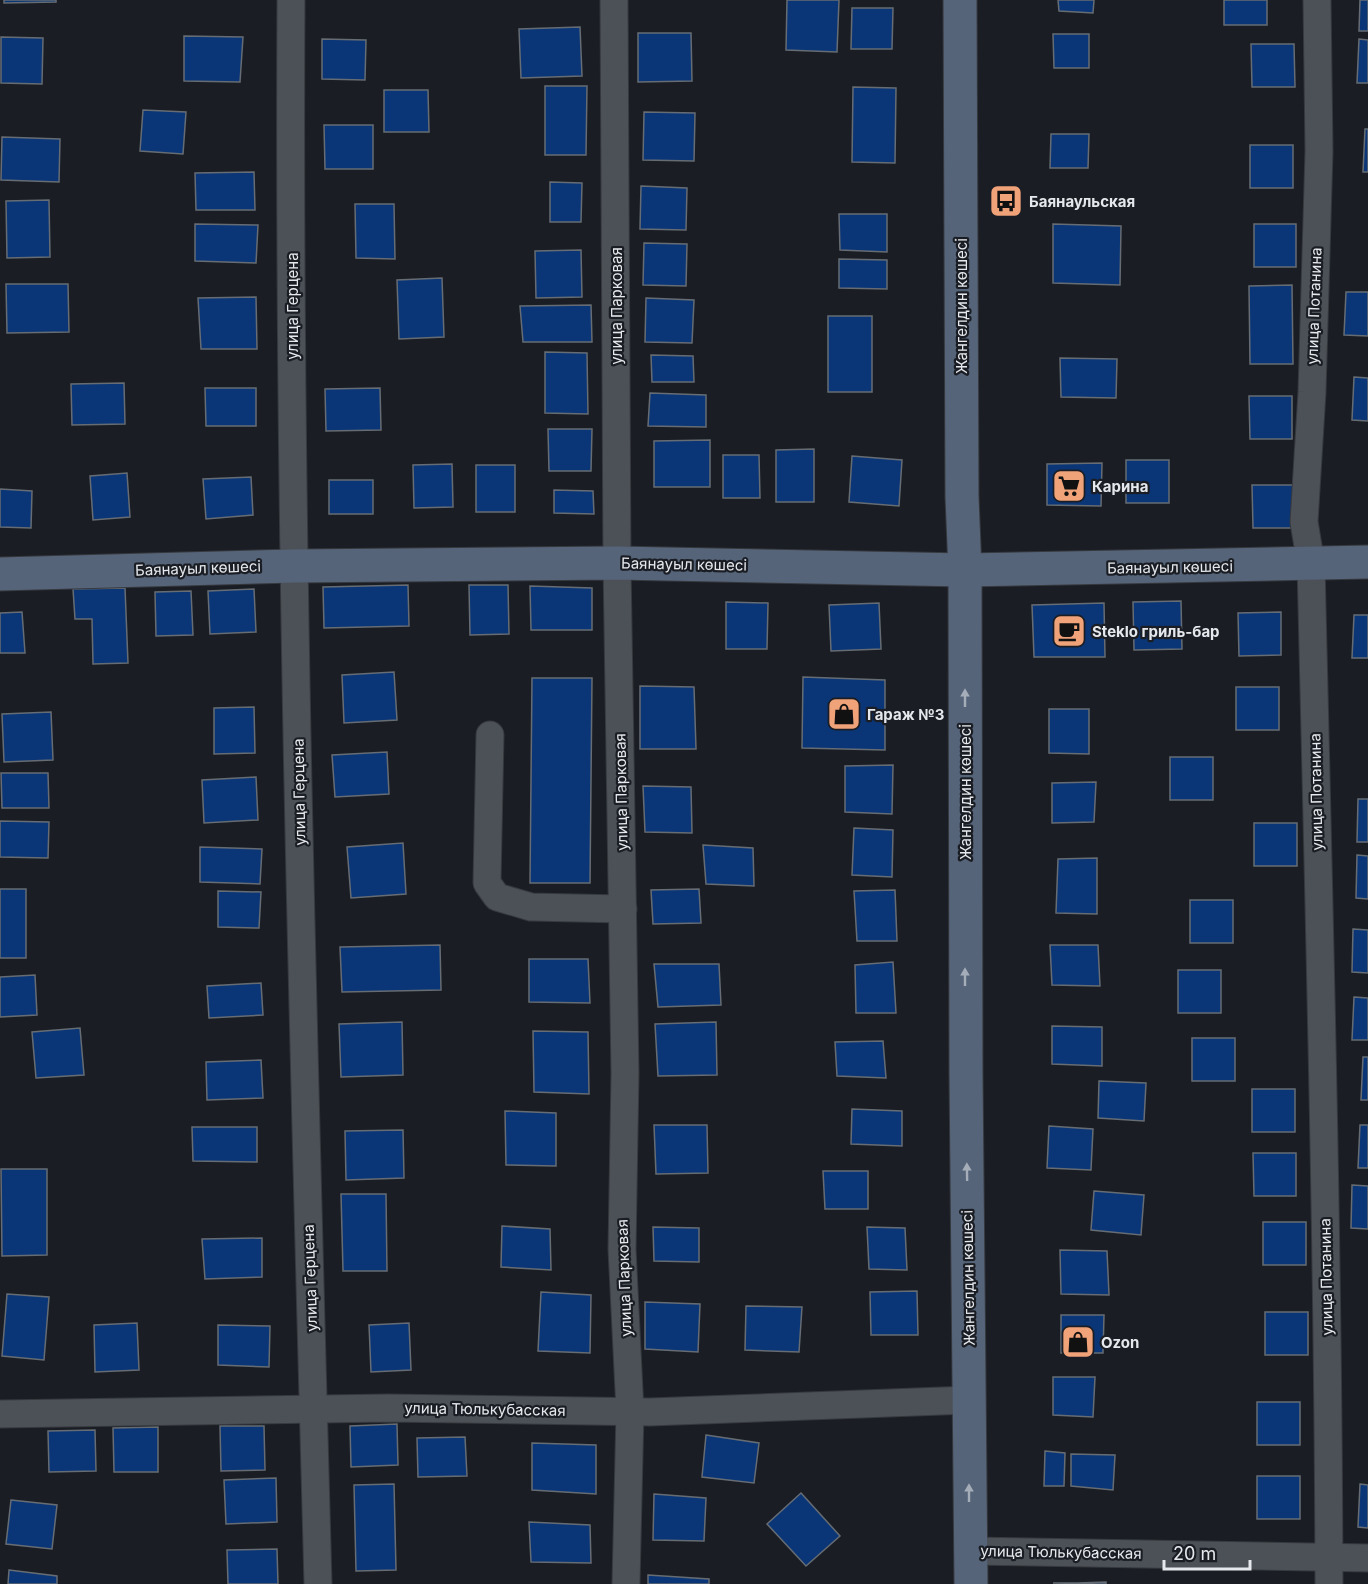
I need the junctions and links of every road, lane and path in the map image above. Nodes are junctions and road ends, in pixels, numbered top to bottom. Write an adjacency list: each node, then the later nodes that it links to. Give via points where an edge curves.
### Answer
1 (291, 0): 8 (street, улица Герцена)
2 (614, 0): 6 (street, улица Парковая)
3 (960, 0): 9 (main road, Жангелдин көшесі)
4 (1317, 0): 7 (street, улица Потанина, via 1319,151 1304,522)
5 (1368, 562): 7 (main road, Баянауыл көшесі)
6 (617, 563): 8 (main road, Баянауыл көшесі); 9 (main road, Баянауыл көшесі); 12 (street, улица Парковая)
7 (1311, 564): 9 (main road, Баянауыл көшесі); 18 (street, улица Потанина)
8 (294, 566): 10 (main road, Баянауыл көшесі); 14 (street, улица Герцена)
9 (965, 570): 13 (main road, Жангелдин көшесі, one-way to 9)
10 (0, 574)
11 (490, 735): 12 (street, via 487,883 497,897 531,907)
12 (622, 909): 15 (street, улица Парковая, via 622,1249)
13 (969, 1400): 15 (street, улица Тюлькубасская); 17 (main road, Жангелдин көшесі, one-way to 13)
14 (314, 1410): 15 (street, улица Тюлькубасская); 16 (street, улица Тюлькубасская); 20 (street, улица Герцена)
15 (630, 1412): 21 (street, улица Парковая)
16 (0, 1414)
17 (970, 1551): 18 (street, улица Тюлькубасская); 22 (main road, Жангелдин көшесі)
18 (1329, 1557): 19 (street, улица Тюлькубасская); 23 (street, улица Потанина)
19 (1368, 1558)
20 (318, 1584)
21 (626, 1584)
22 (971, 1584)
23 (1329, 1584)

